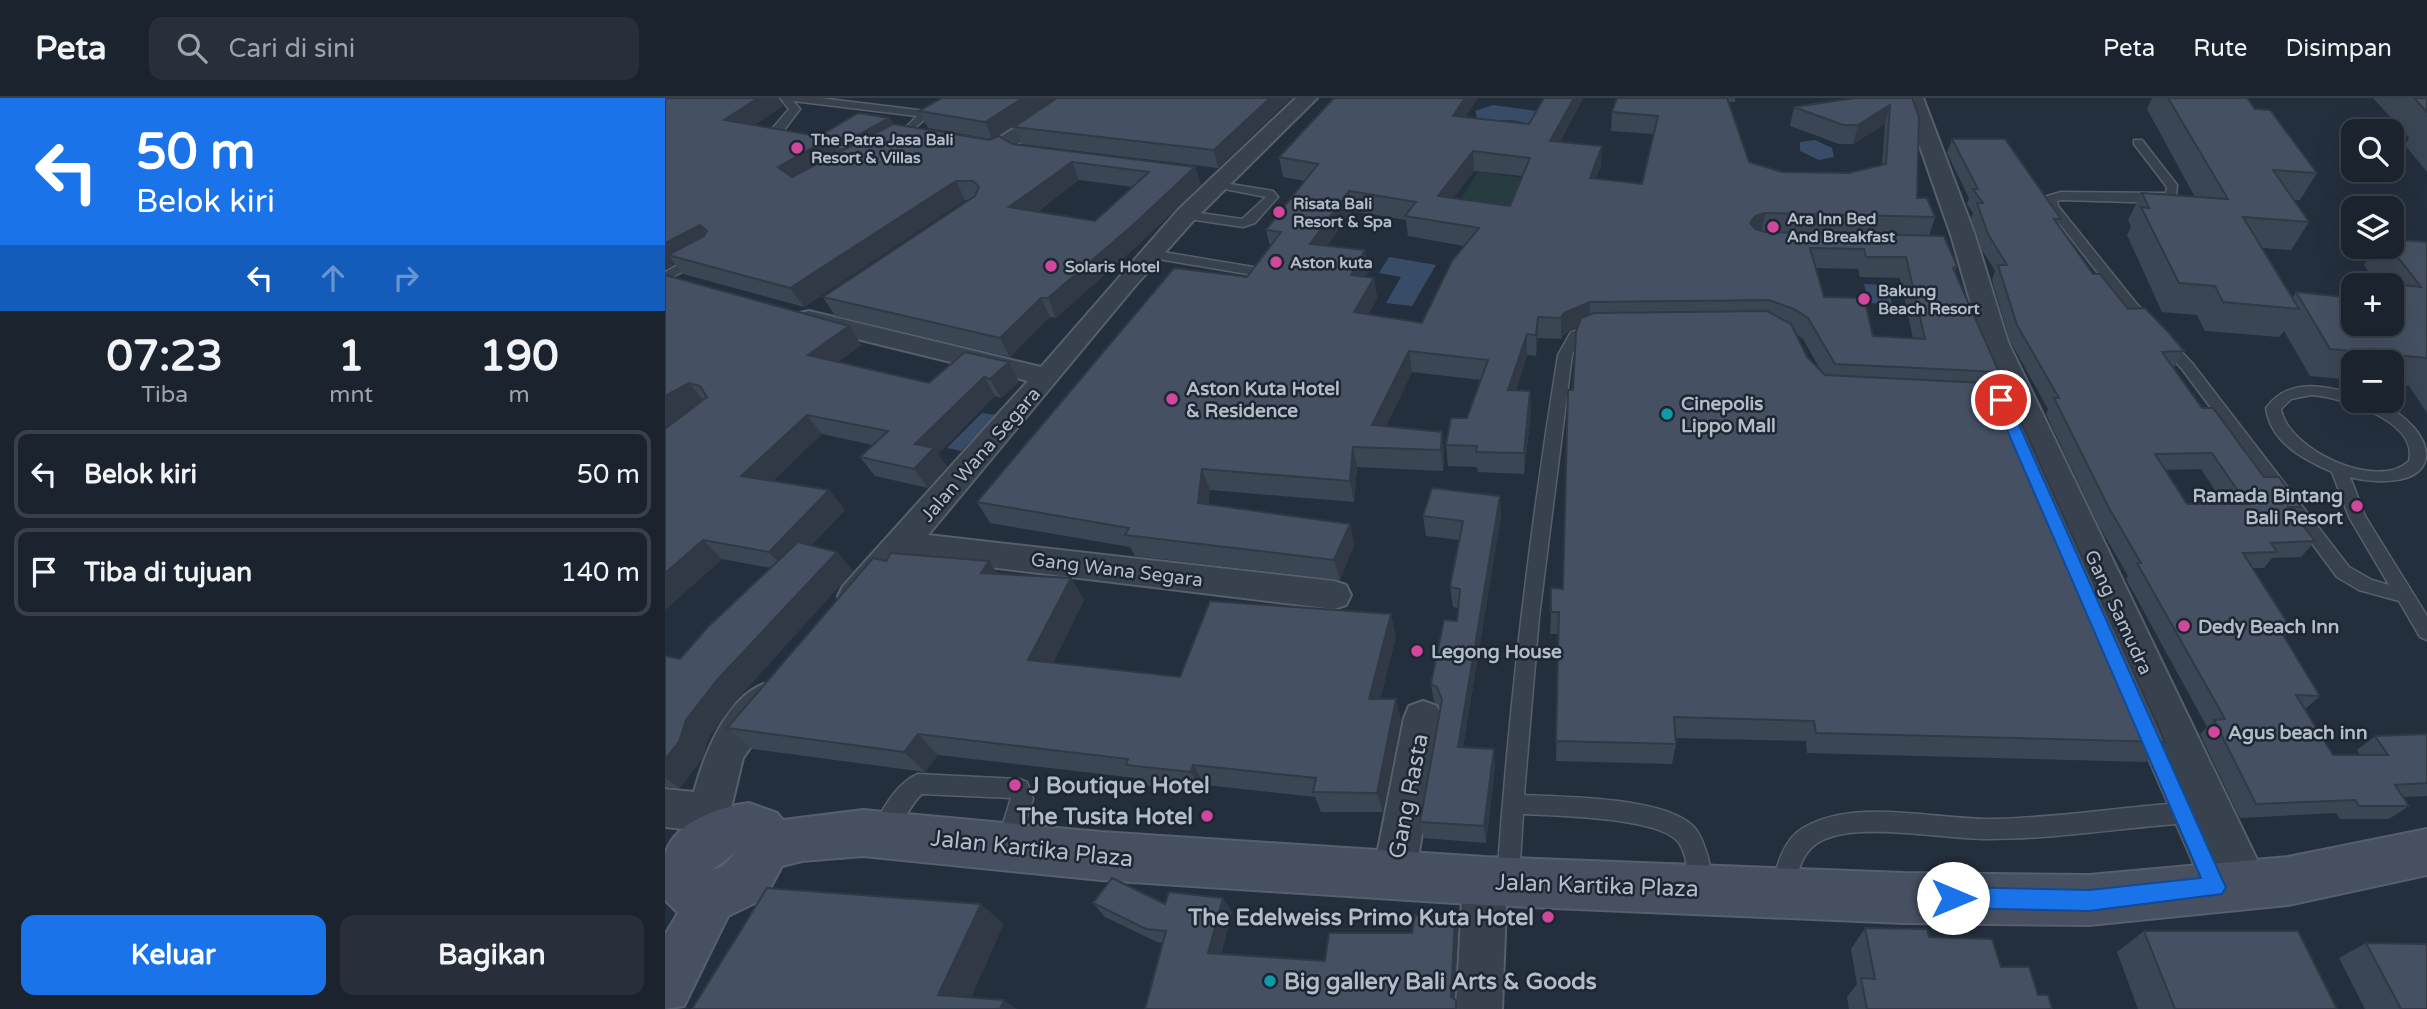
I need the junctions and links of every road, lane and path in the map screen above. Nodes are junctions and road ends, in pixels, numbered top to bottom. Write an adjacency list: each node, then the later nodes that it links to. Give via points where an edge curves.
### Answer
1 (785, 98): 8 (lane, via 795,109 775,136)
2 (795, 98): 6 (lane, via 926,114)
3 (1073, 98): 6 (street, via 997,149)
4 (1307, 98): 10 (street, Jalan Wana Segara)
5 (1913, 98): 13 (street, Gang Samudra)
6 (906, 132): 8 (street, via 893,133)
7 (2138, 142): 27 (lane, via 2173,187 2172,195 2164,199 2061,196 2051,199 2052,206 2131,306 2187,366 2332,559 2357,583)
8 (857, 154): 9 (street)
9 (835, 167)
10 (1214, 179): 11 (street, Jalan Wana Segara); 11 (lane, via 1269,192 1272,197 1243,223)
11 (1186, 215): 15 (street, Jalan Wana Segara)
12 (1939, 246): 13 (street)
13 (1967, 247): 41 (street, Gang Samudra, via 2009,404)
14 (712, 250): 17 (lane)
15 (1151, 254): 16 (lane); 21 (street, Jalan Wana Segara)
16 (1253, 271)
17 (665, 278): 18 (street)
18 (697, 290)
19 (807, 312): 21 (street)
20 (1616, 328): 33 (lane, via 1580,331 1568,342 1565,355 1541,508)
21 (1047, 377): 25 (street, Jalan Wana Segara)
22 (2341, 396): 24 (lane, via 2300,391 2287,395 2274,408 2279,429 2288,441)
23 (2383, 413): 24 (lane, via 2409,433 2417,448 2416,464 2408,471 2379,477)
24 (2339, 470): 27 (lane, via 2357,517)
25 (900, 544): 26 (street, Gang Wana Segara); 28 (street, Jalan Wana Segara)
26 (1334, 595)
27 (2407, 595): 29 (lane)
28 (838, 617)
29 (2427, 632)
30 (787, 674): 36 (street, via 725,751)
31 (2139, 713): 35 (lane)
32 (1423, 718): 39 (street, Gang Rasta)
33 (1512, 804): 40 (lane); 42 (lane, via 1611,812 1668,823 1682,830 1691,842)
34 (665, 808): 36 (street)
35 (2183, 813): 41 (lane); 43 (lane, via 1990,829 1882,824 1816,831 1794,850)
36 (708, 827): 37 (main road, via 720,832 749,825 766,836); 44 (main road, via 687,864 684,885 689,893)
37 (767, 847): 39 (main road, Jalan Kartika Plaza, via 828,834 881,834 1199,863); 44 (main road, via 763,859 741,883)
38 (2427, 852): 41 (main road, Jalan Kartika Plaza, via 2288,881)
39 (1394, 875): 40 (main road, Jalan Kartika Plaza)
40 (1497, 882): 42 (main road, Jalan Kartika Plaza); 46 (street)
41 (2231, 886): 43 (main road, Jalan Kartika Plaza, via 2089,900)
42 (1700, 889): 43 (main road, Jalan Kartika Plaza)
43 (1781, 892)
44 (711, 896): 45 (main road)
45 (665, 987)
46 (1479, 1009)

